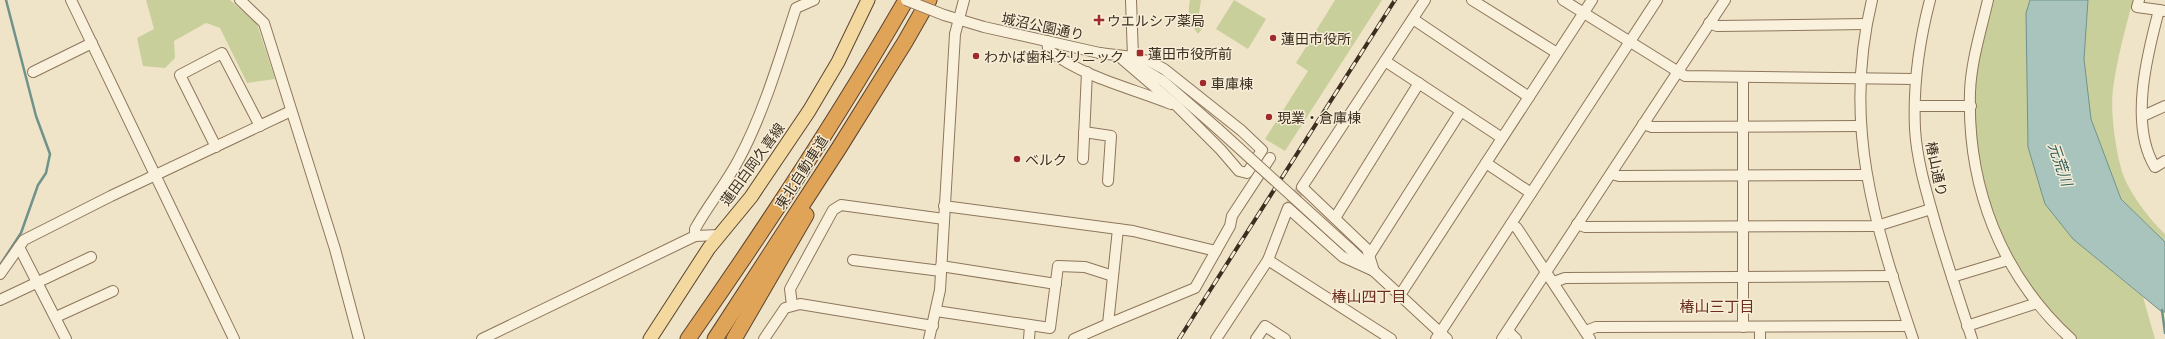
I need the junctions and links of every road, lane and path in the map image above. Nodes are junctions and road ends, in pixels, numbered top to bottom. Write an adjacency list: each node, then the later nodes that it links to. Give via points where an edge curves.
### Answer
1 (71, 0): 27 (street)
2 (240, 0): 46 (street, via 264,23)
3 (814, 0): 76 (street, via 796,8 751,135 697,225)
4 (868, 0): 75 (main road, 蓮田白岡久喜線, via 838,62 805,116 755,190)
5 (906, 0): 22 (street, 城沼公園通り, bridge); 117 (highway, 東北自動車道, via 829,128 736,271)
6 (929, 0): 55 (highway, 東北自動車道)
7 (964, 0): 22 (street)
8 (1131, 0): 30 (street)
9 (1425, 0): 21 (street)
10 (1472, 0): 29 (street)
11 (1563, 0): 20 (street)
12 (1592, 0): 20 (street)
13 (1658, 0): 26 (street)
14 (1725, 0): 23 (street)
15 (1872, 0): 24 (street)
16 (1930, 0): 38 (street, 椿山通り, via 1922,30)
17 (1988, 0): 42 (street, via 1972,77)
18 (2139, 0): 19 (street, via 2137,7)
19 (2162, 11): 47 (street, via 2147,57 2142,91)
20 (1583, 13): 26 (street); 29 (street)
21 (1413, 19): 32 (street); 40 (street)
22 (957, 20): 25 (street, 城沼公園通り); 66 (street)
23 (1709, 23): 24 (street, via 1717,26); 35 (street)
24 (1866, 24): 37 (street)
25 (1048, 41): 28 (street, 城沼公園通り); 34 (street, via 1051,52)
26 (1630, 42): 35 (street); 65 (street)
27 (92, 43): 33 (street); 61 (street)
28 (1099, 53): 30 (street); 31 (street, 城沼公園通り)
29 (1557, 54): 40 (street)
30 (1133, 57): 44 (street, via 1164,69 1262,150 1247,173 1239,171)
31 (1122, 59): 44 (street); 85 (street, 城沼公園通り, bridge, via 1147,70 1163,81)
32 (1385, 61): 39 (street); 69 (street, via 1302,187)
33 (33, 72)
34 (1087, 72): 44 (street); 52 (street)
35 (1676, 72): 36 (street, via 1685,76); 48 (street)
36 (1743, 77): 37 (street); 51 (street)
37 (1861, 77): 38 (street); 50 (street)
38 (1915, 79): 41 (street, 椿山通り)
39 (1419, 83): 45 (street); 69 (street)
40 (1529, 97): 53 (street)
41 (1914, 106): 42 (street); 67 (street, 椿山通り, via 1922,176)
42 (1971, 106): 83 (street, via 1973,162 1986,210)
43 (2165, 106): 47 (street)
44 (1178, 108)
45 (1461, 111): 53 (street); 79 (street)
46 (291, 112): 49 (street); 114 (street, via 335,249)
47 (2143, 116): 58 (street, via 2149,157 2155,167)
48 (1643, 124): 51 (street, via 1652,127); 60 (street)
49 (260, 126): 54 (street); 54 (street, via 222,53 180,75)
50 (1860, 126): 51 (street); 62 (street)
51 (1743, 127): 63 (street)
52 (1084, 132): 57 (street); 64 (street, via 1111,136)
53 (1502, 138): 59 (street)
54 (216, 147): 61 (street)
55 (839, 148): 118 (highway, 東北自動車道); 119 (highway, via 796,236)
56 (1270, 158): 78 (street, via 1232,216 1230,226)
57 (1083, 159)
58 (2165, 161)
59 (1486, 163): 65 (street); 96 (street)
60 (1611, 174): 63 (street); 71 (street)
61 (156, 175): 77 (street, via 24,240); 113 (street)
62 (1866, 175): 63 (street); 72 (street)
63 (1743, 176): 73 (street)
64 (1108, 180)
65 (1531, 193): 70 (street)
66 (944, 206): 68 (street); 74 (street)
67 (1931, 209): 72 (street); 91 (street, 椿山通り)
68 (944, 218): 84 (street); 99 (street, via 841,205 836,207 832,210 790,289)
69 (1335, 218): 79 (street, via 1367,249)
70 (1511, 224): 86 (street, via 1517,228); 111 (street)
71 (1577, 224): 73 (street, via 1585,227); 86 (street)
72 (1877, 226): 73 (street); 89 (street)
73 (1744, 227): 90 (street)
74 (1118, 229): 78 (street); 88 (street)
75 (719, 235): 76 (street); 116 (main road, 蓮田白岡久喜線)
76 (695, 236): 115 (street)
77 (19, 247): 87 (street); 93 (street)
78 (1216, 250): 102 (street, via 1195,288)
79 (1369, 256): 85 (street)
80 (91, 257): 93 (street)
81 (853, 260): 84 (street)
82 (1268, 260): 85 (street, via 1288,208 1343,257); 124 (street); 127 (street)
83 (2008, 260): 91 (street); 98 (street)
84 (941, 268): 94 (street); 100 (street)
85 (1374, 271): 96 (street)
86 (1546, 271): 92 (street); 109 (street)
87 (0, 274)
88 (1113, 276): 94 (street, via 1085,267 1058,266); 102 (street)
89 (1893, 276): 90 (street); 105 (street)
90 (1744, 277): 92 (street, via 1565,278); 107 (street)
91 (1952, 277): 106 (street, 椿山通り)
92 (1554, 282): 110 (street)
93 (39, 283): 97 (street); 101 (street)
94 (1056, 284): 104 (street, via 1050,328)
95 (113, 291): 101 (street)
96 (1400, 295): 111 (street)
97 (0, 300)
98 (2037, 303): 106 (street); 132 (street)
99 (792, 305): 103 (street, via 811,305); 120 (street, via 782,311)
100 (936, 311): 103 (street); 104 (street)
101 (56, 317): 112 (street)
102 (1108, 324): 123 (street)
103 (933, 326): 121 (street)
104 (1030, 326): 122 (street)
105 (1908, 326): 108 (street); 130 (street)
106 (1967, 326): 131 (street, 椿山通り)
107 (1744, 327): 108 (street); 110 (street, via 1596,327)
108 (1760, 327): 129 (street)
109 (1505, 335): 128 (street)
110 (1588, 335)
111 (1441, 337)
112 (66, 339)
113 (234, 339)
114 (358, 339)
115 (482, 339)
116 (650, 339)
117 (688, 339)
118 (715, 339)
119 (734, 339)
120 (764, 339)
121 (930, 339)
122 (1029, 339)
123 (1074, 339)
124 (1216, 339)
125 (1256, 339): 126 (street, via 1265,326)
126 (1285, 339)
127 (1391, 339)
128 (1516, 339)
129 (1760, 339)
130 (1913, 339)
131 (1972, 339)
132 (2071, 339)

